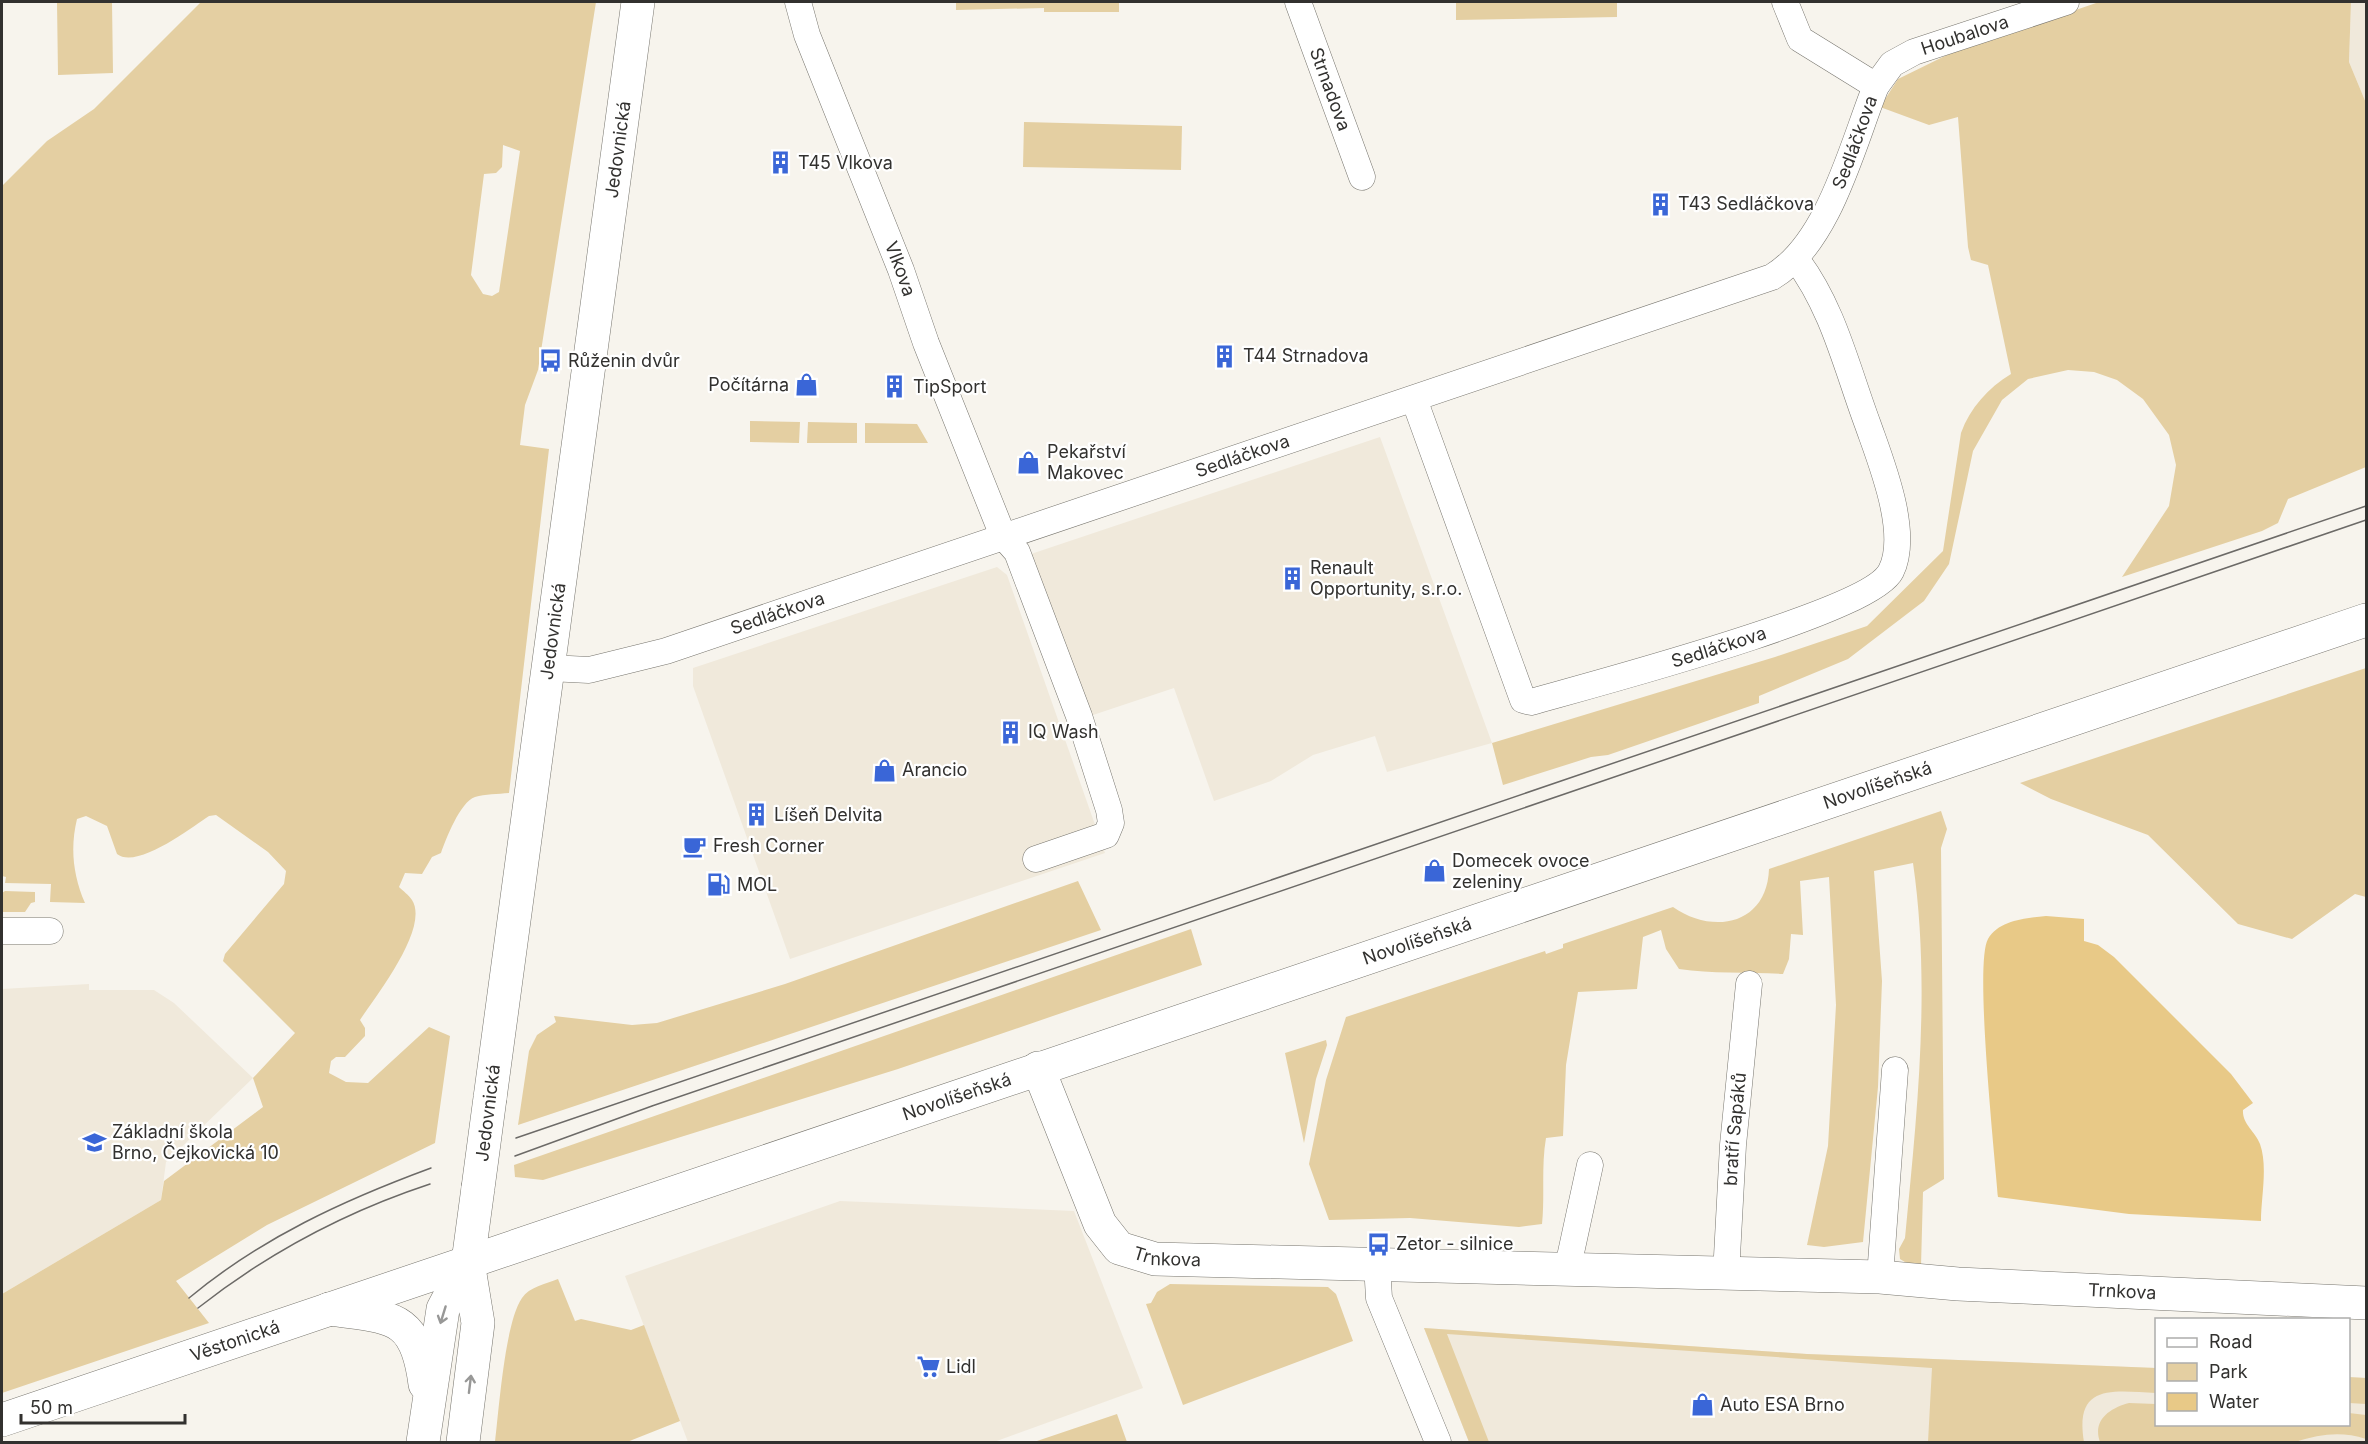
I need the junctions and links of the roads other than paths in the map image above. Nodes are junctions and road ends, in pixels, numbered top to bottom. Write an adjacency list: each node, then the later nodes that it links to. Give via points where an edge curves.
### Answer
1 (638, 2): 12 (street, Jedovnická)
2 (798, 2): 10 (street, Vlkova, via 807,35)
3 (1298, 2): 7 (street, Strnadova)
4 (1785, 2): 6 (street, via 1800,39)
5 (2066, 2): 6 (street, Houbalova, via 1907,56 1885,71)
6 (1876, 86): 8 (street, Sedláčkova, via 1822,222)
7 (1362, 177)
8 (1796, 259): 9 (street, Sedláčkova, via 1772,277 1743,289); 9 (street, Sedláčkova, via 1821,295 1886,476 1894,511 1897,545 1893,568 1881,583 1846,603 1683,659 1531,702 1523,700)
9 (1414, 399): 10 (street, Sedláčkova)
10 (1003, 536): 12 (street, Sedláčkova, via 615,665 589,670); 13 (street, via 1017,552 1079,716 1111,817 1106,835)
11 (2367, 620): 17 (street, Novolíšeňská)
12 (549, 668): 20 (street, Jedovnická, bridge)
13 (1036, 859)
14 (2, 931): 15 (street)
15 (50, 931)
16 (1749, 984): 23 (street, bratří Sapáků, via 1733,1145)
17 (1038, 1068): 20 (street, Novolíšeňská); 21 (street, Trnkova, via 1100,1224 1119,1248 1155,1259)
18 (1895, 1070): 24 (street)
19 (1590, 1165): 22 (street)
20 (468, 1262): 26 (street, Věstonická); 27 (street, Jedovnická, one-way to 27, via 443,1309); 30 (street, Jedovnická, one-way to 20, via 478,1323)
21 (1377, 1264): 22 (street, Trnkova); 31 (street, via 1379,1298)
22 (1567, 1271): 23 (street, Trnkova)
23 (1726, 1275): 24 (street, Trnkova)
24 (1880, 1277): 25 (street, Trnkova)
25 (2367, 1303)
26 (329, 1309): 27 (street, via 392,1320 411,1335 421,1355); 28 (street, Věstonická)
27 (428, 1410): 29 (street, Jedovnická)
28 (2, 1420)
29 (423, 1443)
30 (463, 1443)
31 (1438, 1443)

